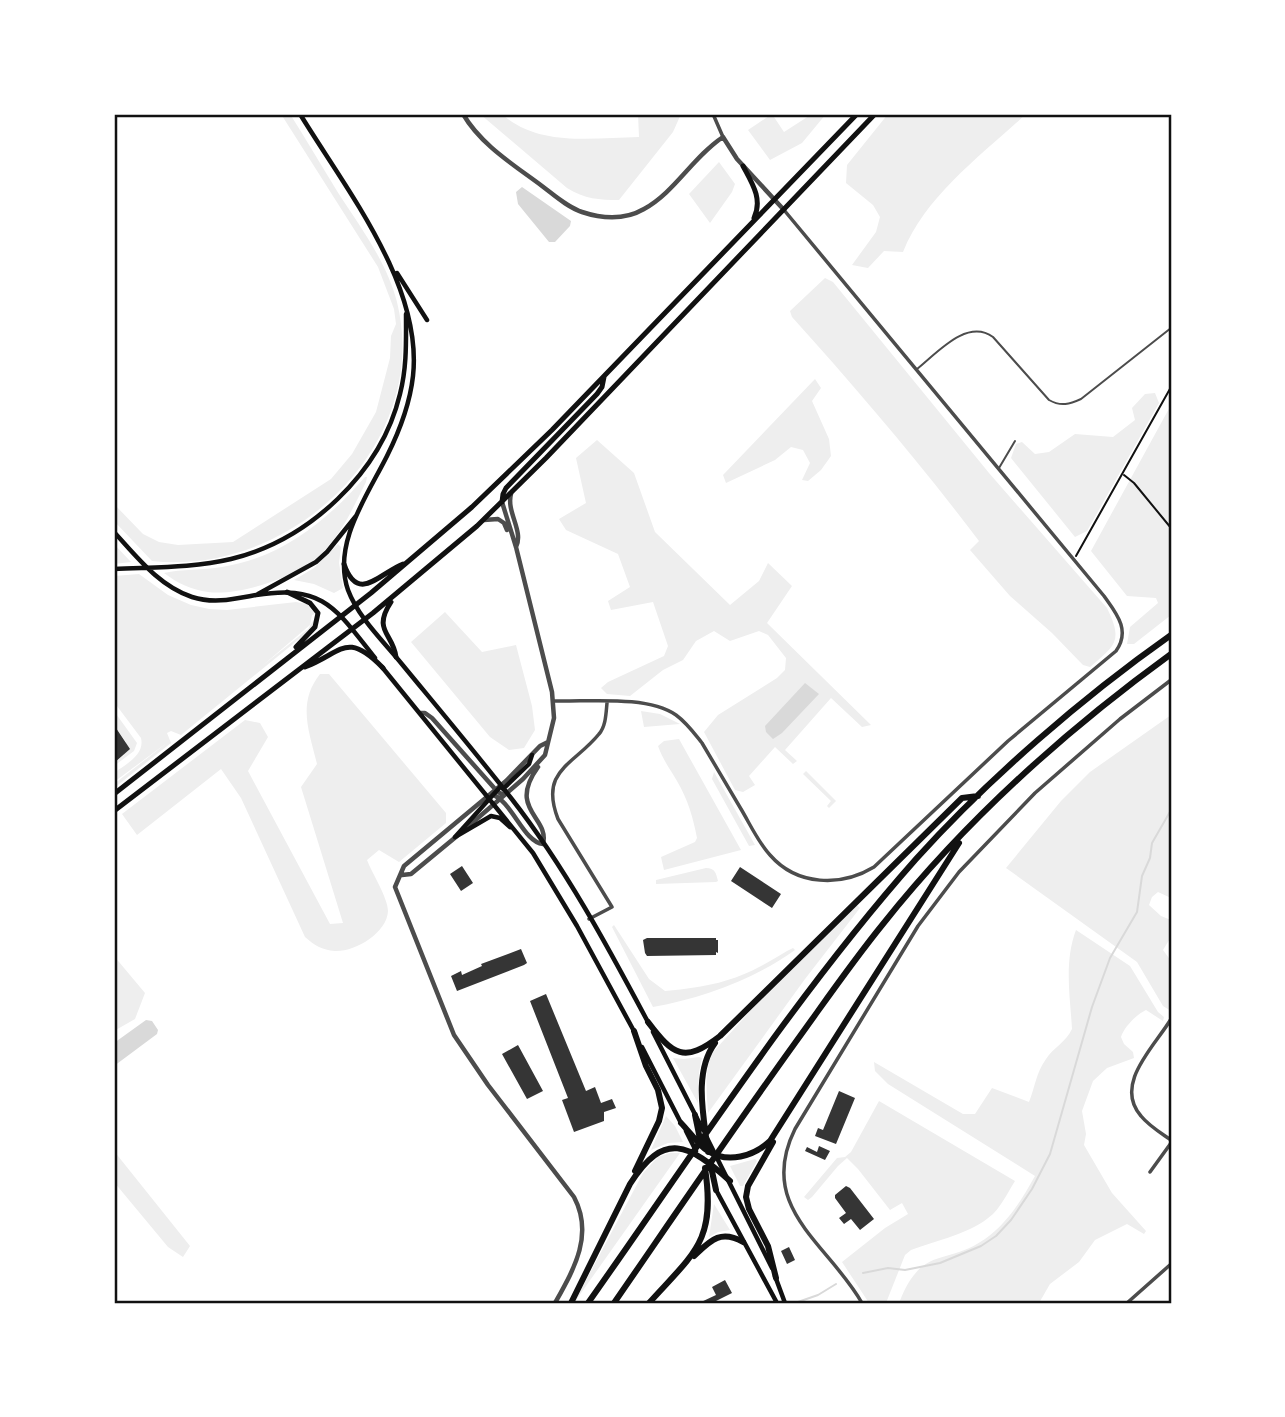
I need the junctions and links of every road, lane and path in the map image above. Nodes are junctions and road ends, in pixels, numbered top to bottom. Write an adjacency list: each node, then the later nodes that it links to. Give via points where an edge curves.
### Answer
1 (300, 114): 11 (main road)
2 (463, 114): 6 (street, via 483,140 513,164 562,201 597,217 616,218 646,208)
3 (713, 114): 6 (street)
4 (857, 114): 8 (main road)
5 (875, 114): 9 (main road)
6 (723, 136): 7 (street)
7 (743, 166): 8 (street); 10 (main road, via 758,198)
8 (775, 200): 9 (street); 10 (main road)
9 (784, 210): 15 (street); 21 (main road)
10 (751, 225): 16 (main road)
11 (392, 266): 12 (main road); 13 (main road)
12 (405, 309): 23 (main road, via 413,355 408,400); 32 (main road, via 400,397 383,437 346,491 312,521 264,548 211,563)
13 (427, 320)
14 (1171, 328): 15 (lane, via 1069,405 1049,400 985,331 960,335)
15 (916, 369): 19 (street)
16 (604, 377): 22 (main road, via 597,394 506,488); 31 (main road, via 513,469)
17 (1171, 387): 20 (path)
18 (1015, 441): 19 (lane)
19 (999, 469): 29 (street)
20 (1124, 474): 25 (path); 29 (path)
21 (514, 491): 22 (main road); 28 (street, via 509,500 519,538)
22 (502, 502): 24 (main road); 27 (street)
23 (360, 509): 30 (main road); 35 (main road, via 316,562)
24 (481, 522): 27 (street, via 498,519); 34 (main road)
25 (1171, 528)
26 (114, 532): 35 (main road, via 150,571 178,591 211,601)
27 (512, 539): 28 (street)
28 (516, 547): 47 (street)
29 (1073, 560): 48 (street, via 1117,613 1122,639 1116,650 862,875 839,881 806,878 786,869 768,854 691,728 676,715 645,704)
30 (344, 564): 31 (main road, via 353,579 366,584); 36 (main road)
31 (406, 564): 36 (main road)
32 (114, 569)
33 (287, 592): 35 (main road); 37 (main road, via 319,599); 41 (main road, via 310,603 318,615 316,627)
34 (397, 594): 38 (main road); 43 (main road, via 383,623)
35 (255, 595)
36 (356, 605): 37 (main road); 38 (main road)
37 (342, 616): 39 (main road); 41 (main road)
38 (366, 619): 39 (main road); 43 (main road)
39 (352, 629): 44 (main road); 45 (main road)
40 (1171, 635): 54 (highway, via 1057,725)
41 (292, 654): 53 (main road)
42 (1171, 654): 58 (highway, via 1071,733)
43 (396, 657): 52 (main road)
44 (302, 667): 45 (main road, via 346,647 365,652); 56 (main road)
45 (383, 668): 49 (main road)
46 (1171, 680): 90 (street, via 1045,784 959,872 918,926 794,1131 783,1172 790,1208)
47 (554, 701): 48 (street); 50 (street)
48 (607, 702): 62 (street, via 601,732 562,767 553,788 558,819 612,907)
49 (420, 713): 52 (street, via 432,718); 55 (main road)
50 (548, 742): 51 (street, via 548,752); 52 (street)
51 (542, 758): 52 (street); 60 (street, via 527,797 530,812 544,833)
52 (500, 792): 55 (main road); 55 (street); 60 (main road); 60 (street, via 534,841)
53 (114, 794)
54 (978, 796): 66 (highway, via 962,798); 85 (highway, via 911,865 832,960)
55 (491, 800): 57 (main road); 59 (street); 61 (street, via 404,866)
56 (114, 811)
57 (514, 828): 59 (main road, via 491,816); 65 (main road, via 564,904)
58 (967, 830): 69 (highway); 86 (highway, via 846,971)
59 (455, 837): 61 (street, via 411,874)
60 (544, 844): 62 (main road)
61 (402, 875): 83 (street, via 396,890 454,1035 580,1210 580,1255)
62 (590, 919): 64 (main road)
63 (1171, 1019): 71 (street, via 1131,1086 1136,1110)
64 (648, 1022): 66 (highway, via 667,1046 680,1053 699,1051); 67 (main road)
65 (634, 1031): 68 (main road); 78 (highway, via 658,1090 661,1115)
66 (720, 1036): 70 (highway, via 707,1055 703,1074)
67 (695, 1115): 70 (main road); 72 (highway)
68 (681, 1123): 72 (highway); 73 (main road)
69 (780, 1127): 73 (highway, via 750,1155); 82 (highway, via 746,1196)
70 (706, 1136): 73 (highway)
71 (1171, 1142): 75 (street)
72 (701, 1144): 73 (highway)
73 (706, 1154): 74 (highway); 76 (main road); 78 (highway, via 678,1148 661,1151 646,1161)
74 (708, 1167): 76 (highway); 77 (highway); 81 (highway, via 707,1227)
75 (1150, 1172)
76 (730, 1181): 82 (main road)
77 (716, 1191): 79 (main road)
78 (625, 1194): 84 (highway)
79 (743, 1242): 81 (highway, via 730,1236 715,1238); 88 (main road)
80 (1171, 1264): 91 (street)
81 (680, 1269): 87 (highway)
82 (776, 1278): 89 (main road)
83 (555, 1303)
84 (571, 1303)
85 (588, 1303)
86 (614, 1303)
87 (649, 1303)
88 (777, 1303)
89 (785, 1303)
90 (862, 1303)
91 (1126, 1303)

